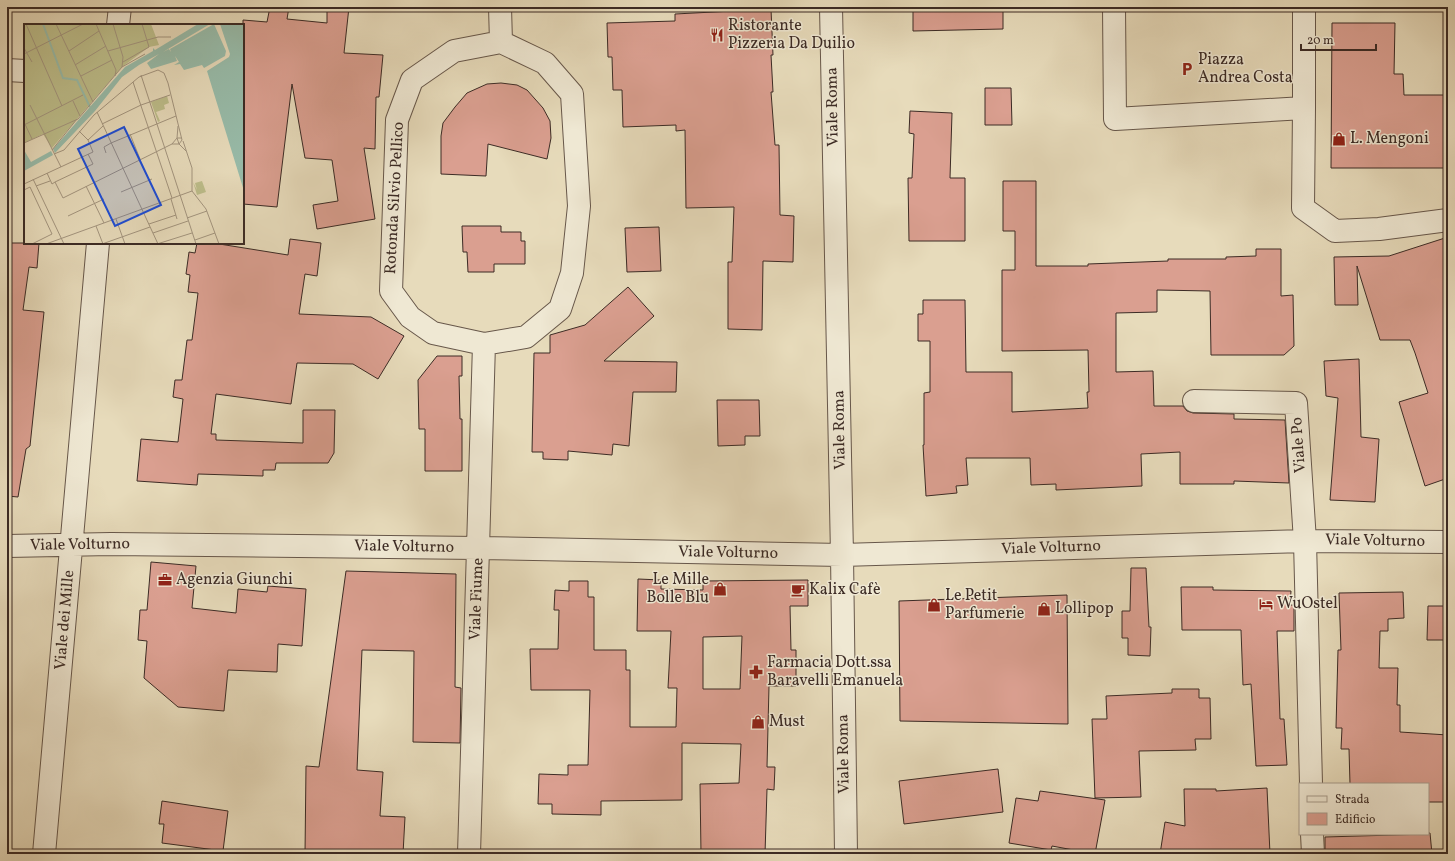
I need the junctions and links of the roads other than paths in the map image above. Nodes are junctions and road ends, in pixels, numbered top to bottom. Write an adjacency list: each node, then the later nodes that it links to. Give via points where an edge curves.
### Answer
1 (120, 7): 6 (street)
2 (500, 7): 7 (street)
3 (831, 7): 20 (street, Viale Roma)
4 (1114, 7): 10 (street, via 1115,119)
5 (1304, 7): 10 (street)
6 (118, 24)
7 (501, 42): 13 (street, Rotonda Silvio Pellico, via 545,63 572,94 579,206 572,273 560,310 526,336); 13 (street, Rotonda Silvio Pellico, via 454,51 412,80 397,120 391,291 410,317 433,333)
8 (7, 70): 9 (street)
9 (24, 71)
10 (1304, 108): 11 (street, via 1303,208 1335,231 1379,229)
11 (1448, 220)
12 (98, 244): 17 (street, Viale dei Mille)
13 (484, 344): 19 (street, Viale Fiume)
14 (1194, 401): 15 (street, Viale Po, via 1296,403)
15 (1305, 541): 16 (street, Viale Volturno); 20 (street, Viale Volturno); 21 (street)
16 (1448, 542)
17 (72, 545): 18 (street, Viale Volturno); 19 (street, Viale Volturno); 23 (street, Viale dei Mille)
18 (7, 546)
19 (478, 548): 20 (street, Viale Volturno); 24 (street, Viale Fiume)
20 (842, 555): 25 (street, Viale Roma)
21 (1311, 783)
22 (1312, 835): 26 (street)
23 (44, 854)
24 (469, 854)
25 (846, 854)
26 (1313, 854)

